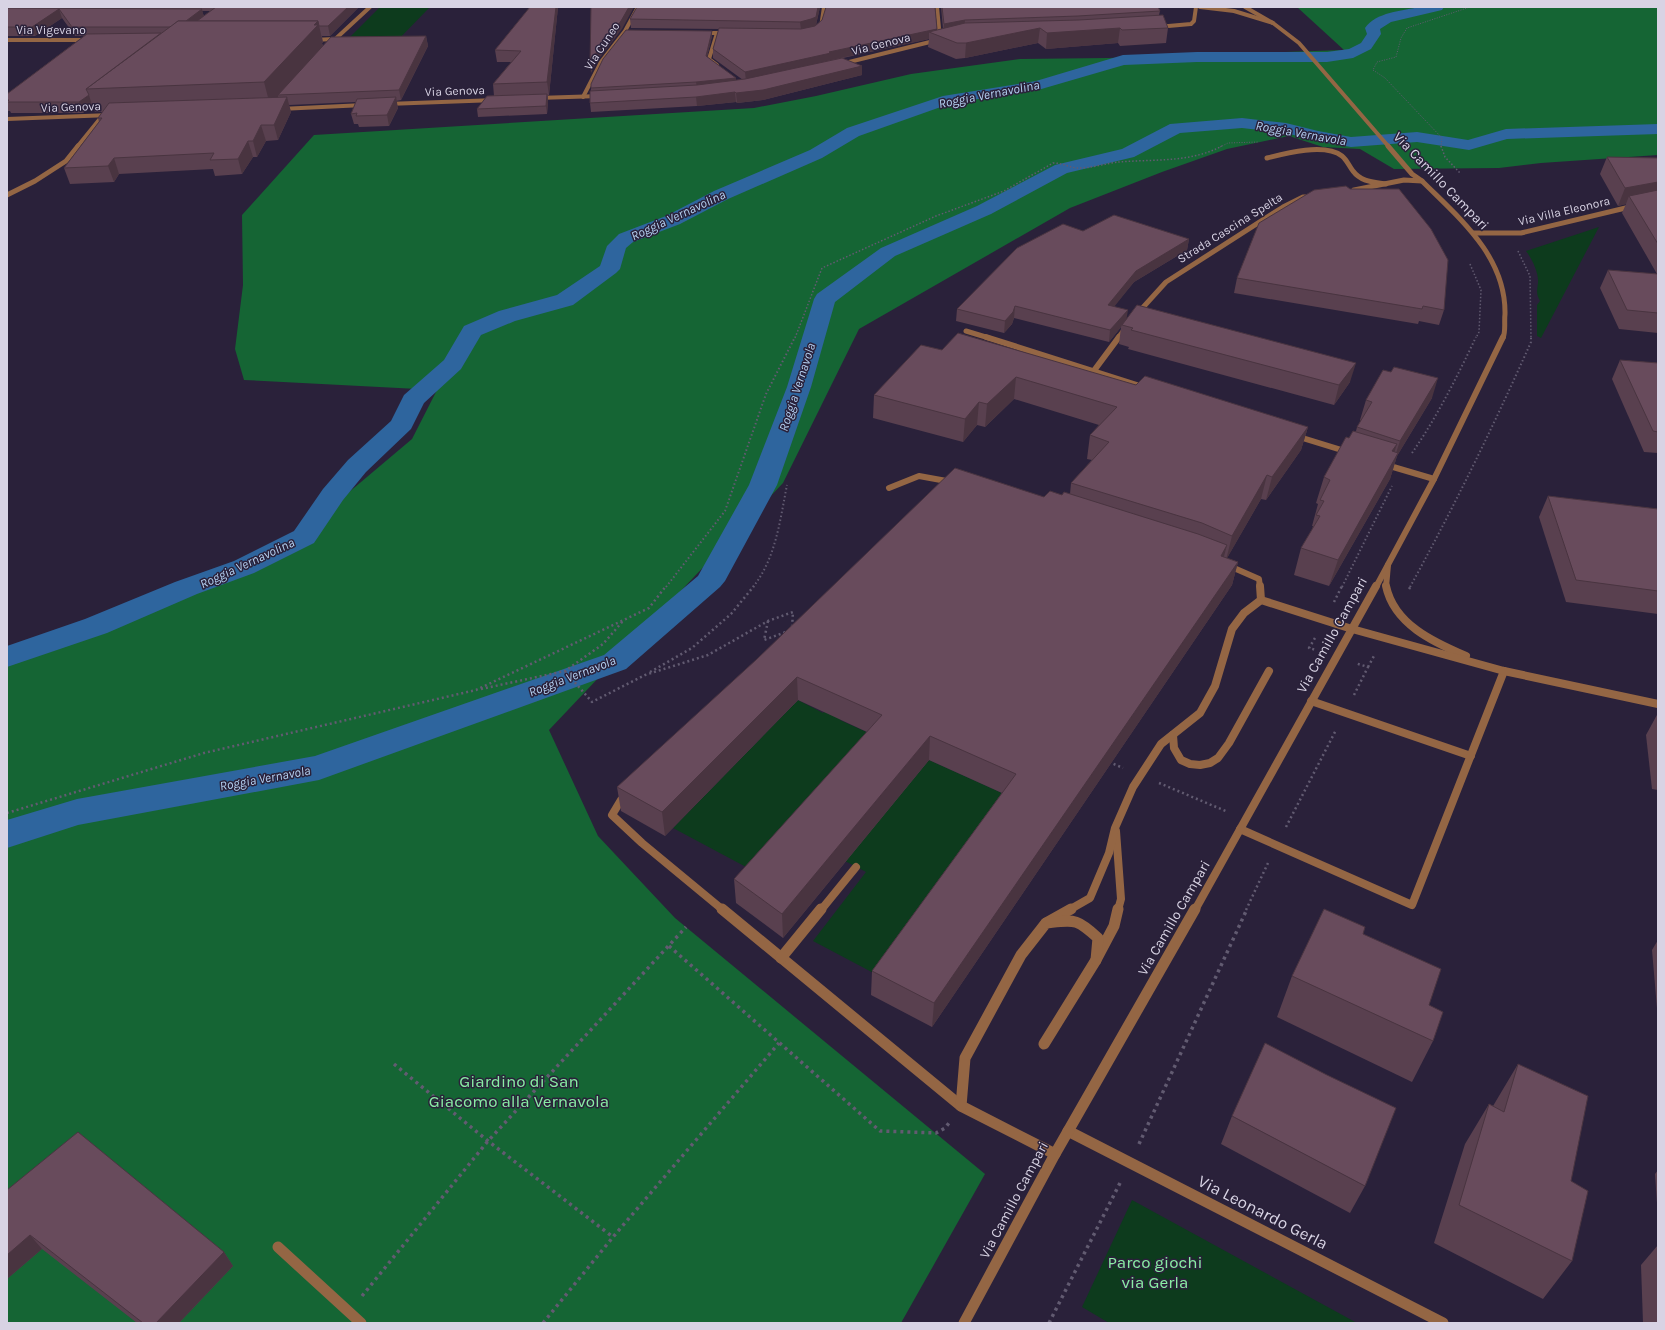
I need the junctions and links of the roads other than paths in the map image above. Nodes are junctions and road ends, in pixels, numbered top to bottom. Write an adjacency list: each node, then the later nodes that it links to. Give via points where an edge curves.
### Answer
1 (370, 7): 22 (street)
2 (638, 7): 10 (street, Via Cuneo)
3 (824, 7): 12 (street, via 821,27)
4 (937, 7): 17 (street)
5 (1196, 7): 9 (street, via 1194,21 1191,24)
6 (1200, 7): 8 (street, via 1234,11)
7 (1245, 7): 8 (street, Via Camillo Campari)
8 (1273, 23): 40 (street, Via Camillo Campari, via 1299,43 1407,169)
9 (1153, 27)
10 (625, 31): 11 (street); 28 (street, Via Cuneo, via 601,62)
11 (632, 31)
12 (815, 32)
13 (694, 33): 14 (street)
14 (717, 33): 15 (street); 26 (street, via 709,59)
15 (732, 33)
16 (946, 38): 17 (street, Via Genova)
17 (940, 39): 25 (street, Via Genova)
18 (7, 40): 19 (street, Via Vigevano)
19 (89, 40): 20 (street, Via Vigevano); 23 (street)
20 (97, 40)
21 (304, 40): 22 (street)
22 (335, 40): 24 (street)
23 (83, 44)
24 (330, 45)
25 (832, 66)
26 (721, 68)
27 (606, 96): 28 (street)
28 (583, 97): 29 (street)
29 (529, 99)
30 (498, 100): 31 (street, Via Genova)
31 (381, 104)
32 (366, 105): 33 (street)
33 (272, 109)
34 (90, 111): 37 (street)
35 (103, 115): 36 (street, Via Genova); 37 (street, Via Genova); 43 (street, via 66,161 35,182)
36 (118, 115)
37 (84, 116): 38 (street, Via Genova)
38 (7, 119)
39 (1267, 158): 41 (street, via 1308,151 1337,153 1346,160 1357,176)
40 (1422, 181): 41 (street, via 1404,180); 46 (street, Via Camillo Campari)
41 (1386, 184): 42 (street)
42 (1349, 191)
43 (7, 195)
44 (1318, 195): 48 (street, Strada Cascina Spelta, via 1303,197 1283,207 1166,282 1117,338)
45 (1637, 205): 46 (street, Via Villa Eleonora, via 1522,233)
46 (1474, 232): 53 (street, Via Camillo Campari, via 1495,265 1505,303 1504,336)
47 (966, 331): 48 (street)
48 (1093, 372): 49 (street)
49 (1150, 390)
50 (1290, 434): 51 (street)
51 (1356, 455)
52 (1379, 462): 53 (street)
53 (1434, 479): 57 (street, Via Camillo Campari)
54 (959, 483): 55 (street, via 919,476)
55 (888, 488)
56 (1217, 561): 58 (street, via 1259,579)
57 (1388, 565): 59 (street, Via Camillo Campari); 61 (street, via 1386,586 1391,604 1420,634 1452,651)
58 (1261, 600): 59 (street); 64 (street, via 1244,613 1232,629 1215,686 1200,713)
59 (1352, 628): 61 (street); 62 (street, Via Camillo Campari)
60 (1270, 671): 64 (street, via 1228,745 1212,762 1197,765 1182,760 1172,742)
61 (1504, 671): 63 (street); 65 (street)
62 (1311, 701): 65 (street); 68 (street, Via Camillo Campari)
63 (1658, 704)
64 (1173, 735): 67 (street, via 1161,744 1133,787)
65 (1471, 756): 68 (street, via 1412,905)
66 (632, 790): 71 (street, via 621,800 612,815)
67 (1115, 828): 70 (street, via 1110,853 1090,898); 72 (street, via 1121,899 1114,926)
68 (1240, 830): 75 (street, Via Camillo Campari)
69 (856, 867): 71 (street)
70 (1046, 923): 72 (street, via 1072,920 1085,926 1098,938); 74 (street, via 1021,955 965,1058)
71 (781, 958): 74 (street)
72 (1096, 960): 73 (street)
73 (1044, 1044)
74 (961, 1106): 76 (street)
75 (1068, 1131): 76 (street, Via Camillo Campari); 80 (street, Via Leonardo Gerla)
76 (1055, 1154): 79 (street, Via Camillo Campari)
77 (278, 1246): 78 (street)
78 (361, 1323)
79 (964, 1323)
80 (1443, 1323)

